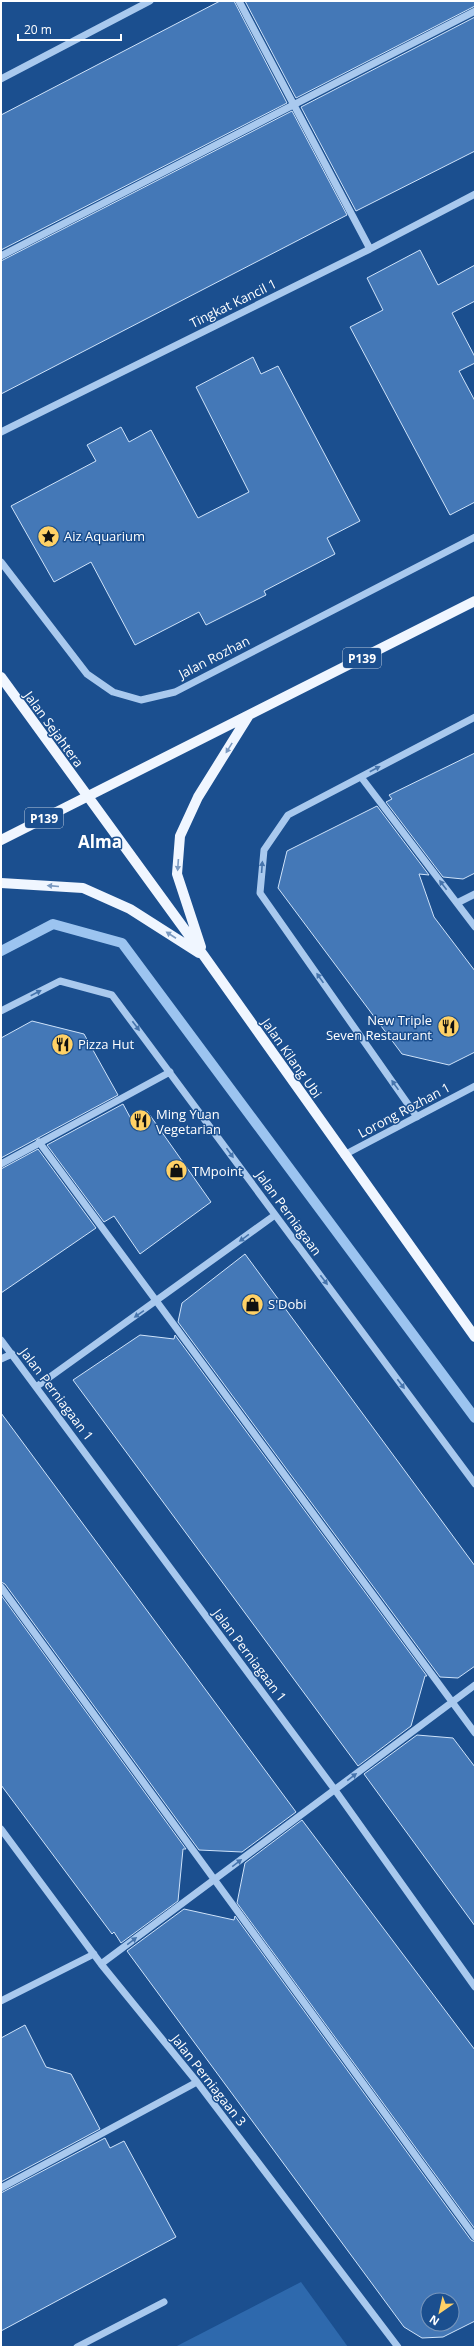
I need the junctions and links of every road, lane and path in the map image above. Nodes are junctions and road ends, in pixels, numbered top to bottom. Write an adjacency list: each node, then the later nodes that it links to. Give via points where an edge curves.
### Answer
1 (150, 1): 4 (street)
2 (239, 1): 5 (street)
3 (475, 11): 5 (street)
4 (1, 79)
5 (293, 104): 7 (street); 8 (street)
6 (475, 194): 7 (street, Tingkat Kancil 1)
7 (370, 249): 9 (street, Tingkat Kancil 1)
8 (1, 256)
9 (1, 432)
10 (475, 537): 11 (street, Jalan Rozhan, via 175,692 141,700 113,692 86,674)
11 (1, 562)
12 (475, 601): 14 (main road, P139)
13 (1, 677): 17 (main road, Jalan Sejahtera)
14 (250, 715): 17 (main road, P139); 23 (main road, one-way to 23, via 198,797 180,836 177,874)
15 (475, 717): 16 (street, one-way to 15)
16 (361, 777): 21 (street, one-way to 16); 27 (street, one-way to 16, via 260,893 264,850 288,815)
17 (86, 796): 18 (main road, P139); 23 (main road, Jalan Kilang Ubi)
18 (1, 840)
19 (1, 882): 23 (main road, one-way to 19, via 130,909 83,888)
20 (475, 894): 21 (street)
21 (457, 903): 22 (street)
22 (475, 927)
23 (204, 956): 29 (main road, Jalan Kilang Ubi)
24 (1, 1011): 25 (street, Jalan Perniagaan, one-way to 25, via 60,981 112,995)
25 (170, 1072): 28 (street); 31 (street, Jalan Perniagaan, one-way to 31)
26 (475, 1086): 27 (street, Lorong Rozhan 1)
27 (417, 1116): 29 (street, Lorong Rozhan 1)
28 (39, 1142): 30 (street); 32 (street)
29 (344, 1155): 33 (main road, Jalan Kilang Ubi)
30 (1, 1164)
31 (275, 1215): 32 (street, one-way to 32); 38 (street, Jalan Perniagaan, one-way to 38)
32 (157, 1301): 37 (street, one-way to 37); 41 (street)
33 (475, 1337)
34 (1, 1340): 35 (street, Jalan Perniagaan 1)
35 (12, 1354): 36 (street); 37 (street, Jalan Perniagaan 1)
36 (1, 1359)
37 (36, 1386): 43 (street, Jalan Perniagaan 1)
38 (475, 1484)
39 (1, 1587): 45 (street)
40 (475, 1685): 41 (street)
41 (452, 1702): 42 (street); 43 (street, one-way to 41)
42 (475, 1733)
43 (335, 1790): 45 (street, one-way to 43); 48 (street, Jalan Perniagaan 1)
44 (1, 1829): 46 (street, Jalan Perniagaan 3)
45 (215, 1879): 47 (street, one-way to 45); 52 (street)
46 (94, 1954): 47 (street, Jalan Perniagaan 3); 49 (street)
47 (101, 1964): 50 (street, Jalan Perniagaan 3)
48 (475, 1986)
49 (1, 2001)
50 (197, 2082): 51 (street); 55 (street, Jalan Perniagaan 3)
51 (1, 2188)
52 (475, 2237)
53 (164, 2302): 54 (street)
54 (77, 2347)
55 (398, 2347)

